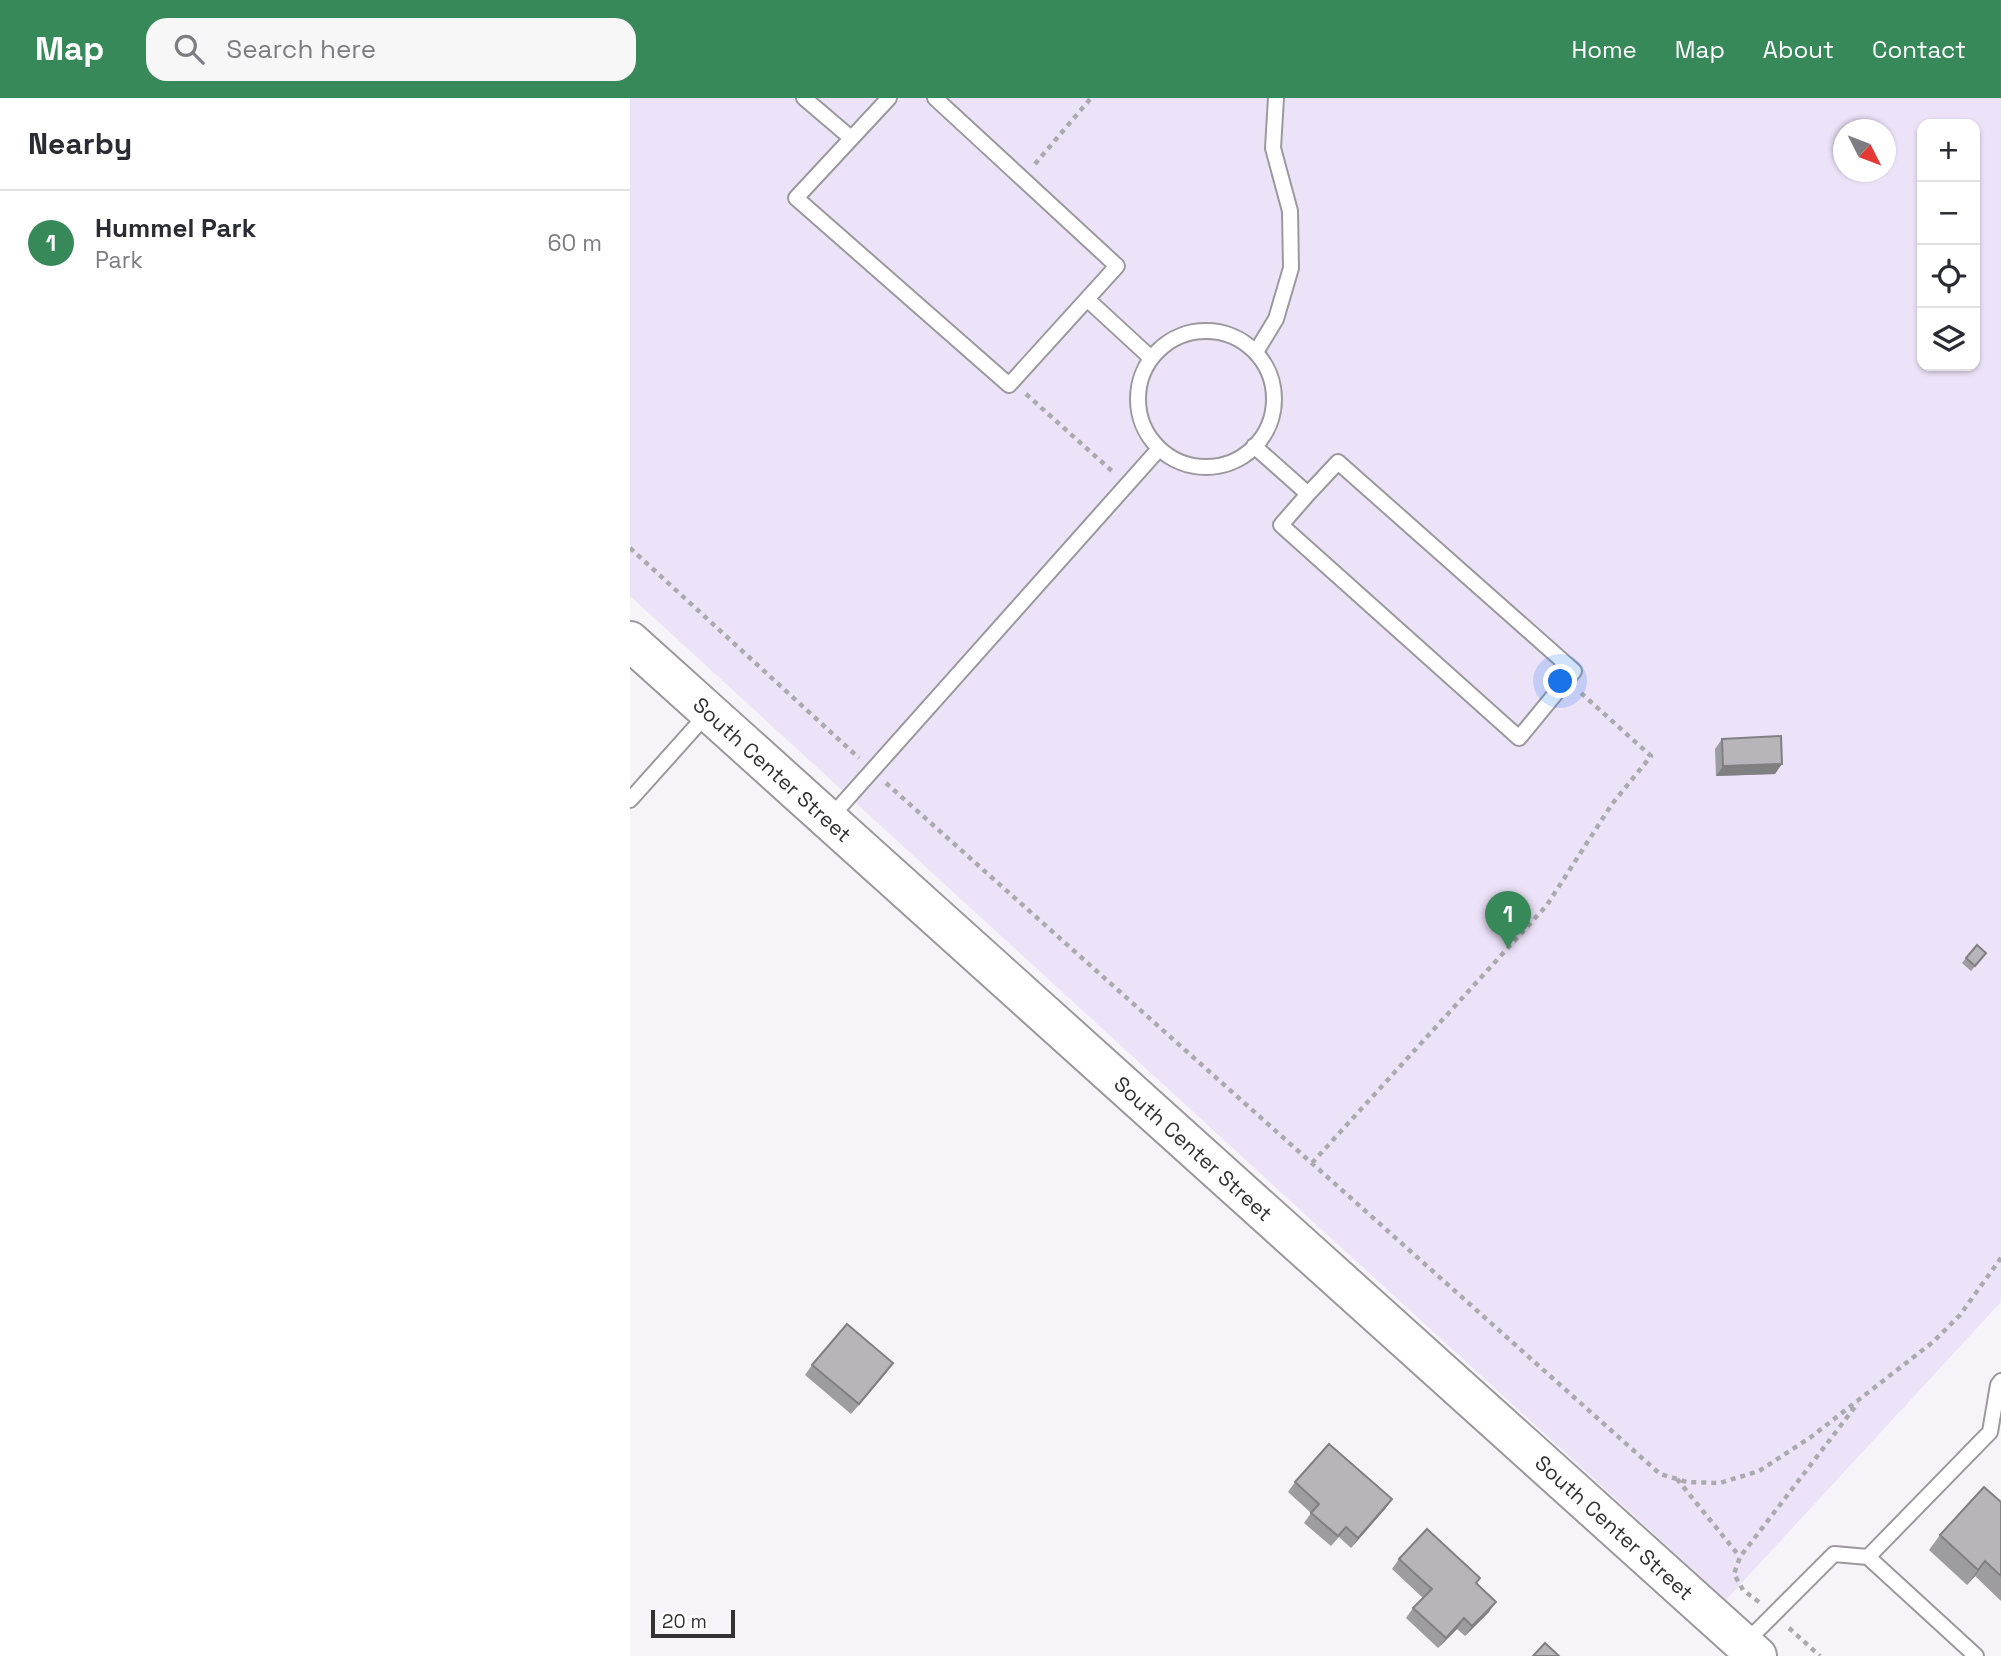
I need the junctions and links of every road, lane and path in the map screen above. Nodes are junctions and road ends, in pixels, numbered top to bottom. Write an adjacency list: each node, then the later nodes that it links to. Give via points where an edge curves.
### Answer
1 (804, 98): 6 (lane)
2 (889, 98): 6 (lane)
3 (936, 98): 7 (lane)
4 (1091, 98): 7 (path)
5 (1276, 98): 9 (lane, via 1273,148 1290,211 1291,268 1276,319)
6 (850, 138): 11 (lane, via 796,198 1009,385)
7 (1022, 178): 8 (lane, via 1117,266)
8 (1087, 299): 10 (lane); 11 (lane)
9 (1256, 352): 10 (lane, via 1218,332 1196,332 1175,338); 12 (lane, via 1269,372 1274,394 1272,418)
10 (1151, 358): 13 (lane, via 1138,389 1138,411)
11 (1012, 382): 14 (path)
12 (1254, 446): 13 (lane, via 1224,466 1200,468); 15 (lane)
13 (1158, 450): 22 (lane)
14 (1113, 472)
15 (1308, 494): 18 (lane, via 1338,462 1574,671); 18 (lane, via 1281,524 1519,738)
16 (630, 548): 21 (path)
17 (630, 641): 19 (main road, South Center Street)
18 (1566, 681): 25 (path, via 1651,756 1612,804 1547,905)
19 (708, 713): 23 (lane); 24 (main road, South Center Street)
20 (867, 747): 21 (path)
21 (858, 758): 22 (path)
22 (873, 771): 24 (lane); 25 (path)
23 (630, 800)
24 (828, 821): 34 (main road, South Center Street)
25 (1311, 1163): 30 (path, via 1660,1474)
26 (2001, 1258): 28 (path, via 1960,1315 1933,1342)
27 (2001, 1381): 29 (lane)
28 (1862, 1397): 30 (path, via 1759,1471 1720,1483); 31 (path)
29 (1995, 1433): 32 (lane)
30 (1676, 1478): 31 (path)
31 (1740, 1557): 33 (path, via 1734,1574 1743,1590)
32 (1868, 1557): 33 (lane, via 1835,1554); 36 (lane)
33 (1773, 1613): 34 (lane); 35 (path)
34 (1750, 1650)
35 (1820, 1656)
36 (1976, 1656)

